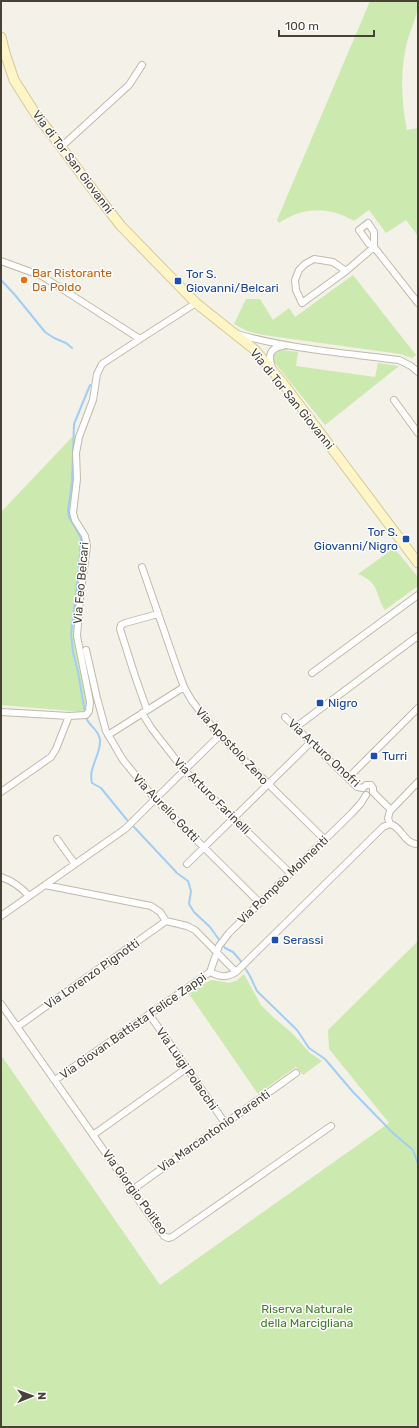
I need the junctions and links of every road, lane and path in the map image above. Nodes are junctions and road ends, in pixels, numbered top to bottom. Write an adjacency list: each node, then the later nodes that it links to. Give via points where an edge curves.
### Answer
1 (1, 36): 3 (street, Via di Tor San Giovanni, via 14,80)
2 (142, 65): 3 (street, via 130,85)
3 (61, 147): 6 (street, Via di Tor San Giovanni, via 121,226)
4 (1, 262): 9 (street, via 42,276)
5 (346, 271): 5 (street, via 333,262 314,259 305,264 295,280 302,303); 7 (street, via 374,247)
6 (196, 303): 8 (street, Via di Tor San Giovanni); 9 (street, Via Feo Belcari)
7 (418, 303)
8 (233, 333): 10 (street); 11 (street, Via di Tor San Giovanni, via 255,350)
9 (140, 338): 24 (street, Via Feo Belcari, via 100,367 93,400 77,448 73,513 85,536 87,546 76,636)
10 (287, 345): 11 (street, via 276,347 271,352 269,359); 12 (street, via 399,360)
11 (273, 371): 15 (street, Via di Tor San Giovanni)
12 (418, 372)
13 (394, 400): 14 (street)
14 (418, 433)
15 (418, 563)
16 (142, 567): 18 (street, Via Apostolo Zeno)
17 (418, 594): 21 (street)
18 (158, 614): 22 (street, Via Apostolo Zeno); 26 (street, Via Arturo Farinelli, via 125,623 120,629)
19 (418, 636): 30 (street)
20 (86, 650): 23 (street, Via Aurelio Gotti)
21 (312, 673)
22 (184, 687): 26 (street); 32 (street, Via Apostolo Zeno)
23 (97, 698): 24 (street); 31 (street, Via Aurelio Gotti)
24 (90, 700): 28 (street, via 87,714)
25 (418, 708): 35 (street)
26 (145, 711): 31 (street); 34 (street, Via Arturo Farinelli, via 152,729)
27 (1, 712): 28 (street)
28 (69, 716): 39 (street, via 51,757)
29 (286, 717): 30 (street, Via Arturo Onofri)
30 (296, 727): 33 (street, Via Arturo Onofri)
31 (108, 735): 42 (street, Via Aurelio Gotti, via 129,769)
32 (220, 735): 34 (street); 37 (street, Via Apostolo Zeno)
33 (311, 742): 35 (street, Via Arturo Onofri); 37 (street)
34 (184, 770): 42 (street); 44 (street, Via Arturo Farinelli)
35 (348, 778): 38 (street, Via Arturo Onofri, via 358,788)
36 (418, 782): 43 (street)
37 (268, 784): 44 (street); 47 (street, Via Apostolo Zeno)
38 (363, 788): 40 (street, Via Arturo Onofri, via 370,784); 41 (street, Via Arturo Onofri)
39 (1, 792)
40 (373, 792): 41 (street, Via Arturo Onofri); 43 (street, Via Arturo Onofri)
41 (366, 795): 47 (street, Via Pompeo Molmenti)
42 (155, 799): 49 (street, Via Aurelio Gotti); 50 (street, via 125,829)
43 (391, 810): 45 (street, via 388,816)
44 (234, 818): 49 (street); 52 (street, Via Arturo Farinelli)
45 (390, 824): 48 (street, via 410,842); 60 (street, via 383,827)
46 (57, 839): 50 (street)
47 (324, 839): 52 (street, Via Pompeo Molmenti)
48 (418, 844)
49 (204, 848): 51 (street); 56 (street, Via Aurelio Gotti)
50 (75, 864): 54 (street)
51 (187, 864)
52 (290, 873): 56 (street, Via Pompeo Molmenti)
53 (1, 877): 55 (street, via 13,882)
54 (45, 885): 55 (street); 58 (street, via 151,906 160,912)
55 (29, 896): 57 (street)
56 (260, 903): 59 (street, Via Pompeo Molmenti, via 222,941)
57 (1, 916)
58 (166, 921): 59 (street, via 195,930); 64 (street, Via Lorenzo Pignotti)
59 (217, 952): 60 (street); 61 (street, Via Pompeo Molmenti)
60 (238, 970): 61 (street, via 229,976 221,977)
61 (210, 972): 63 (street, Via Giovan Battista Felice Zappi)
62 (1, 1004): 64 (street, Via Giorgio Politeo)
63 (149, 1014): 65 (street, Via Luigi Polacchi); 67 (street, Via Giovan Battista Felice Zappi)
64 (17, 1027): 67 (street, Via Giorgio Politeo)
65 (187, 1068): 68 (street, Via Luigi Polacchi); 70 (street)
66 (296, 1073): 68 (street, Via Marcantonio Parenti)
67 (55, 1080): 70 (street, Via Giorgio Politeo)
68 (225, 1123): 71 (street, Via Marcantonio Parenti)
69 (331, 1126): 71 (street, Via Giorgio Politeo, via 172,1237 164,1236)
70 (93, 1135): 71 (street, Via Giorgio Politeo)
71 (132, 1190)

